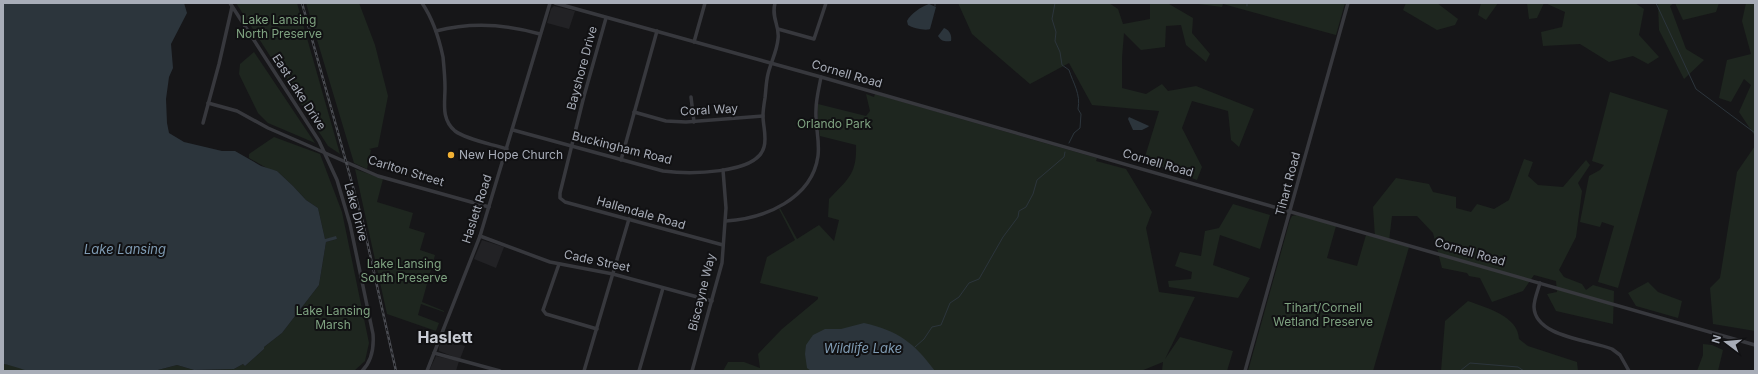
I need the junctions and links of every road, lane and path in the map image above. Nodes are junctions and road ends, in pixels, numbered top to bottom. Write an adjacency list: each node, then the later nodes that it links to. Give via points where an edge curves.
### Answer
1 (230, 3): 9 (street, East Lake Drive)
2 (422, 3): 12 (street)
3 (550, 3): 14 (street, Haslett Road)
4 (555, 3): 10 (street, Cornell Road)
5 (705, 3): 15 (street)
6 (775, 3): 11 (street, Buckingham Road, via 773,17)
7 (826, 3): 11 (street, via 814,39)
8 (1348, 3): 32 (street, Tihart Road)
9 (232, 7): 19 (street); 27 (street, East Lake Drive)
10 (606, 18): 13 (street, Cornell Road); 25 (street, Bayshore Drive)
11 (778, 30): 16 (street, Buckingham Road)
12 (436, 31): 14 (street, via 468,25 492,25); 26 (street, via 443,62 444,110 448,123 462,135)
13 (657, 31): 15 (street, Cornell Road); 20 (street)
14 (540, 34): 24 (street, Haslett Road)
15 (694, 42): 16 (street, Cornell Road)
16 (772, 63): 17 (street, Cornell Road); 21 (street, Buckingham Road, via 766,85)
17 (821, 77): 32 (street, Cornell Road); 34 (street, via 816,110 818,155 809,180 794,196 772,210 753,217)
18 (692, 97): 22 (street)
19 (208, 103): 23 (street); 27 (street, Carlton Street, via 237,111 273,130)
20 (634, 112): 22 (street, Coral Way, via 666,121); 28 (street)
21 (763, 116): 22 (street, Coral Way); 29 (street, Buckingham Road, via 765,139 762,154 749,163)
22 (694, 122)
23 (203, 123)
24 (513, 130): 25 (street, Buckingham Road); 26 (street, Haslett Road)
25 (572, 146): 28 (street, Buckingham Road); 30 (street, Bayshore Drive)
26 (507, 148): 31 (street, Haslett Road)
27 (325, 152): 31 (street, Carlton Street, via 378,176); 45 (street, Lake Drive, via 337,180 350,224 370,320 373,349)
28 (621, 160): 29 (street, Buckingham Road, via 670,172)
29 (723, 170): 34 (street, Biscayne Way)
30 (560, 193): 33 (street, Hallendale Road, via 560,198 565,202)
31 (490, 207): 35 (street, Haslett Road)
32 (1290, 212): 39 (street, Cornell Road); 51 (street, Tihart Road)
33 (629, 220): 36 (street, Hallendale Road); 38 (street)
34 (726, 221): 36 (street, Biscayne Way)
35 (480, 236): 37 (street, Cade Street); 44 (street, Haslett Road)
36 (723, 245): 41 (street, Biscayne Way)
37 (559, 264): 38 (street, Cade Street); 42 (street, via 543,310 546,314)
38 (613, 274): 40 (street, Cade Street); 42 (street)
39 (1540, 282): 43 (street, Cornell Road); 52 (street, via 1534,307 1536,316 1543,326 1552,332 1612,349)
40 (664, 288): 41 (street, Cade Street); 49 (street)
41 (712, 301): 50 (street, Biscayne Way)
42 (597, 328): 48 (street)
43 (1755, 346)
44 (434, 353): 46 (street, Haslett Road); 47 (street)
45 (362, 371)
46 (427, 371)
47 (500, 371)
48 (584, 371)
49 (639, 371)
50 (692, 371)
51 (1245, 371)
52 (1630, 371)

